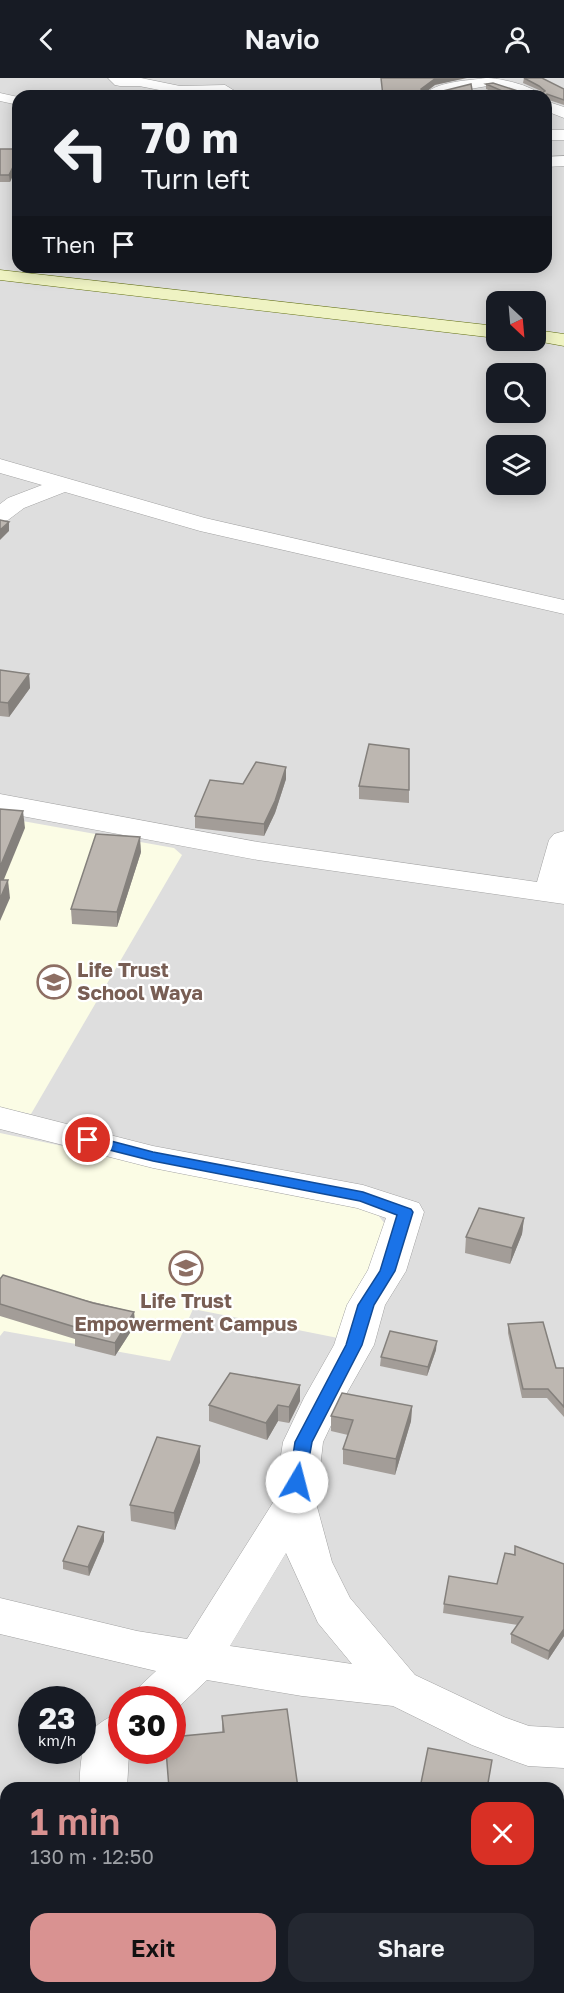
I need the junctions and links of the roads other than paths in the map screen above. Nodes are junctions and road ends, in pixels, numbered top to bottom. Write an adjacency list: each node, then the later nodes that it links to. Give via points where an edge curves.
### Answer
1 (115, 78): 4 (street, via 120,82 143,82)
2 (494, 79): 6 (street); 7 (street)
3 (180, 90): 5 (street)
4 (180, 90)
5 (227, 90)
6 (445, 90)
7 (526, 90)
8 (0, 275): 9 (street)
9 (486, 331)
10 (546, 337): 11 (street)
11 (564, 340)
12 (0, 466): 13 (street)
13 (65, 484): 14 (street, via 16,503); 15 (street, via 200,524)
14 (0, 515)
15 (564, 607)
16 (0, 803): 18 (street, via 258,851)
17 (564, 840): 18 (street)
18 (557, 894)
19 (0, 1118): 20 (street, via 153,1157 363,1197 406,1212 387,1271 366,1305 354,1345 303,1442)
20 (295, 1503): 22 (street); 24 (street, via 310,1562 334,1610)
21 (0, 1616): 22 (street)
22 (198, 1660): 23 (street); 24 (street)
23 (171, 1686)
24 (399, 1688): 26 (street, via 528,1746)
25 (108, 1744): 27 (street)
26 (564, 1748)
27 (104, 1782)

